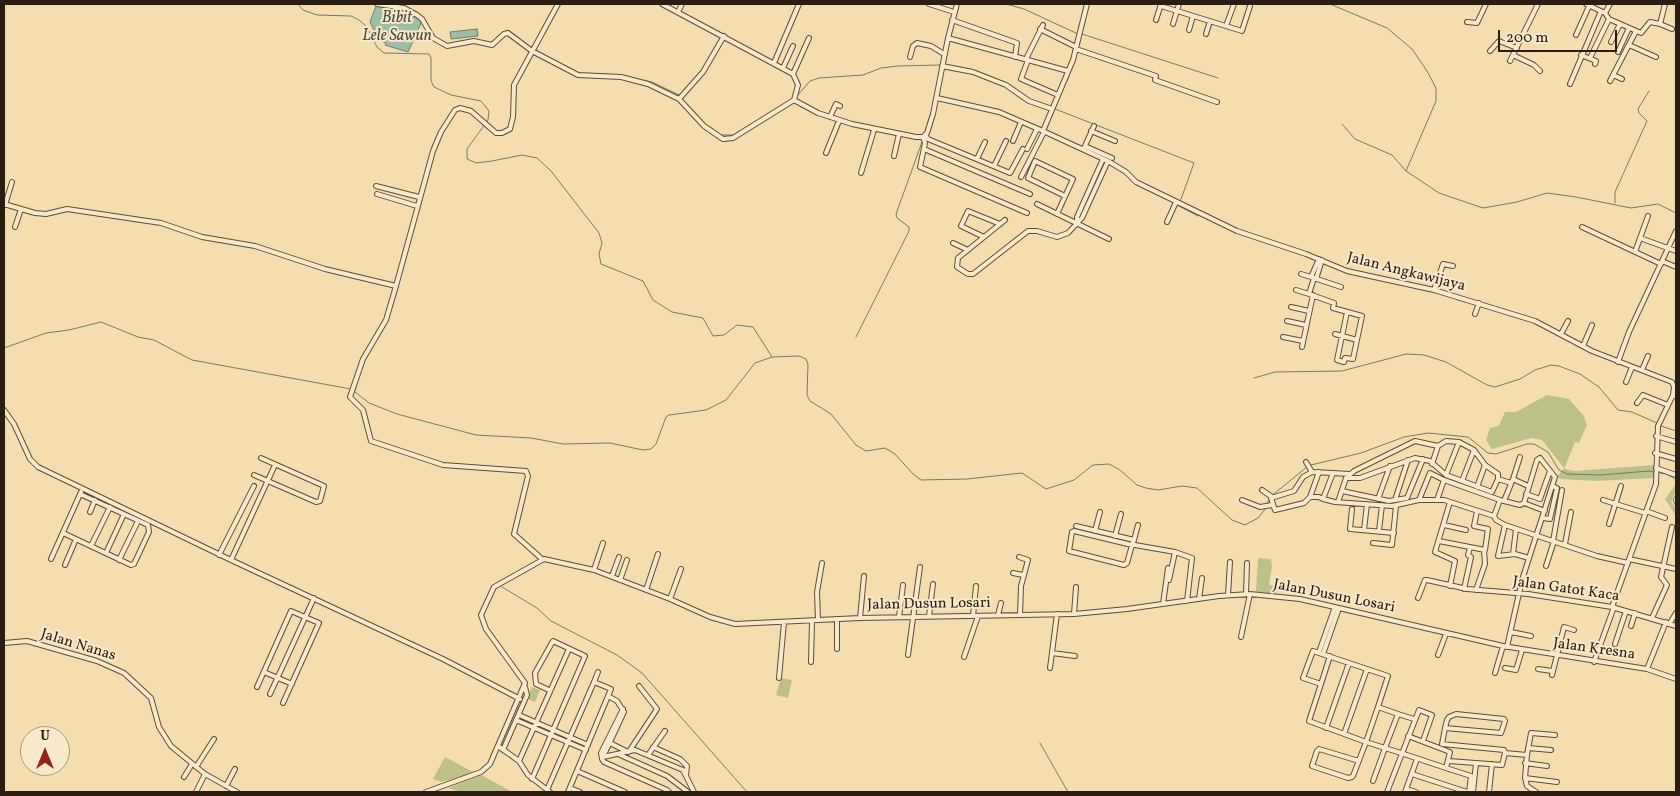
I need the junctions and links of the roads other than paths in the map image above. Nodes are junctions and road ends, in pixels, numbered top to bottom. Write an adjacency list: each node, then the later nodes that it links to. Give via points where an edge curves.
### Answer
1 (376, 4): 50 (street, via 404,8 417,15 433,38 447,46 474,41 492,45 506,33)
2 (558, 4): 50 (street)
3 (662, 4): 19 (street)
4 (682, 4): 19 (street)
5 (799, 4): 62 (street)
6 (929, 4): 20 (street)
7 (957, 4): 20 (street)
8 (1087, 4): 48 (street)
9 (1179, 4): 18 (street)
10 (1234, 4): 34 (street)
11 (1486, 4): 24 (street)
12 (1538, 4): 49 (street)
13 (1589, 4): 21 (street); 41 (street)
14 (1610, 4): 21 (street)
15 (1664, 4): 32 (street)
16 (1161, 5): 18 (street); 27 (street)
17 (1250, 6): 34 (street, via 1242,31)
18 (1177, 11): 23 (street); 30 (street)
19 (678, 12): 42 (street)
20 (954, 12): 26 (street)
21 (1603, 12): 25 (street); 55 (street)
22 (1473, 15): 24 (street)
23 (1193, 16): 28 (street); 38 (street)
24 (1479, 18): 29 (street, via 1476,24)
25 (1609, 19): 31 (street); 59 (street)
26 (952, 20): 44 (street); 57 (street, via 1018,44)
27 (1156, 20)
28 (1210, 21): 34 (street); 40 (street)
29 (1467, 22)
30 (1173, 24)
31 (1620, 24): 35 (street); 45 (street)
32 (1660, 24): 36 (street); 39 (street, via 1650,22 1641,33)
33 (1043, 25): 37 (street)
34 (1226, 26)
35 (1629, 28): 39 (street); 52 (street)
36 (1672, 29)
37 (1040, 30): 48 (street); 60 (street)
38 (1189, 30)
39 (1636, 31): 46 (street)
40 (1206, 34)
41 (1576, 35)
42 (724, 36): 62 (street); 76 (street, via 703,72)
43 (809, 38): 68 (street)
44 (948, 38): 53 (street); 57 (street)
45 (1611, 42)
46 (1629, 45): 58 (street); 69 (street)
47 (793, 46): 65 (street)
48 (1076, 48): 66 (street); 78 (street)
49 (1516, 48): 51 (street, via 1499,41); 54 (street)
50 (533, 49): 76 (street, via 578,75 639,81); 112 (street, via 514,85 510,129 500,133 466,108 455,110 437,140)
51 (1490, 52)
52 (1618, 52)
53 (944, 54): 56 (street, via 931,46 917,43); 64 (street)
54 (1513, 54): 61 (street); 67 (street)
55 (1582, 55): 59 (street); 72 (street)
56 (910, 57)
57 (1015, 57): 60 (street)
58 (1656, 57)
59 (1590, 58): 63 (street, via 1596,60)
60 (1027, 60): 66 (street); 73 (street, via 1021,79)
61 (1510, 61)
62 (774, 63): 65 (street)
63 (1595, 64)
64 (942, 66): 75 (street); 79 (street, via 973,72 1006,86 1029,101)
65 (783, 68): 68 (street)
66 (1068, 71): 73 (street)
67 (1540, 71)
68 (793, 74): 77 (street, via 798,85)
69 (1613, 75): 70 (street); 71 (street)
70 (1622, 79)
71 (1610, 81)
72 (1570, 84)
73 (1058, 95): 79 (street)
74 (837, 98): 80 (street, via 838,105)
75 (937, 98): 82 (street, Jalan Angkawijaya, via 999,112); 89 (street)
76 (679, 99): 77 (street, via 704,126 723,139 733,138)
77 (794, 100): 80 (street)
78 (1217, 102)
79 (1052, 109): 86 (street)
80 (830, 117): 81 (street)
81 (839, 120): 85 (street); 96 (street)
82 (1021, 122): 84 (street, Jalan Angkawijaya); 91 (street)
83 (1094, 126): 87 (street)
84 (1037, 129): 86 (street, Jalan Angkawijaya); 102 (street, via 1011,173)
85 (874, 130): 88 (street); 103 (street)
86 (1044, 131): 94 (street, Jalan Angkawijaya); 106 (street)
87 (1091, 131): 92 (street); 94 (street)
88 (899, 134): 89 (street); 97 (street)
89 (924, 136): 95 (street); 99 (street)
90 (1006, 141): 102 (street)
91 (1013, 141)
92 (1115, 141)
93 (985, 142): 99 (street)
94 (1084, 148): 98 (street); 100 (street, Jalan Angkawijaya)
95 (924, 149): 110 (street); 118 (street, via 919,164 922,168)
96 (826, 153)
97 (894, 156)
98 (1112, 158)
99 (977, 159): 102 (street)
100 (1103, 159): 101 (street, Jalan Angkawijaya); 104 (street)
101 (1108, 161): 105 (street); 113 (street, Jalan Angkawijaya, via 1136,182)
102 (994, 166)
103 (861, 173)
104 (1096, 173): 105 (street); 122 (street)
105 (1102, 176): 122 (street)
106 (1021, 177)
107 (12, 182): 115 (street)
108 (376, 186): 112 (street)
109 (377, 194): 116 (street)
110 (1030, 194)
111 (1065, 196): 111 (street, via 1072,177 1035,161 1028,178); 119 (street)
112 (419, 197): 116 (street)
113 (1176, 202): 123 (street); 136 (street, Jalan Angkawijaya, via 1225,227)
114 (1037, 204): 119 (street)
115 (4, 205): 117 (street)
116 (416, 206): 142 (street)
117 (21, 209): 125 (street); 142 (street, via 42,214 67,209 161,223 211,239 256,246 325,269)
118 (1027, 213)
119 (1057, 214): 122 (street)
120 (1648, 216): 129 (street)
121 (1005, 220): 124 (street)
122 (1077, 222): 130 (street); 133 (street, via 1061,237 1028,231 971,275 956,264)
123 (1167, 222)
124 (1000, 224): 128 (street); 128 (street, via 968,211 961,226)
125 (15, 227)
126 (1582, 227): 135 (street)
127 (1676, 231): 132 (street)
128 (984, 237): 133 (street)
129 (1640, 238): 132 (street); 135 (street)
130 (1109, 239)
131 (953, 243): 133 (street)
132 (1668, 248): 134 (street); 137 (street)
133 (968, 250)
134 (1676, 251)
135 (1635, 252): 137 (street)
136 (1320, 260): 141 (street); 145 (street, Jalan Angkawijaya, via 1372,277)
137 (1662, 263): 139 (street); 165 (street)
138 (1453, 266): 145 (street, via 1443,264)
139 (1676, 267)
140 (1301, 274): 141 (street)
141 (1314, 278): 143 (street); 146 (street)
142 (396, 286): 282 (street, via 386,320 366,352 352,390 351,400 363,410 370,437 374,442 443,465 526,471 528,476 514,534)
143 (1341, 287)
144 (1296, 290): 146 (street)
145 (1434, 290): 147 (street, Jalan Angkawijaya)
146 (1311, 295): 149 (street); 150 (street, via 1334,302 1333,308)
147 (1479, 303): 151 (street); 157 (street, Jalan Angkawijaya, via 1535,321)
148 (1290, 307): 149 (street)
149 (1309, 311): 154 (street)
150 (1347, 312): 158 (street); 160 (street, via 1362,316)
151 (1475, 314)
152 (1287, 321): 154 (street)
153 (1568, 321): 157 (street)
154 (1306, 325): 161 (street)
155 (1592, 325): 162 (street)
156 (1335, 334): 158 (street)
157 (1560, 334): 162 (street, Jalan Angkawijaya)
158 (1342, 336): 160 (street); 160 (street, via 1337,360 1344,362 1345,358 1353,359)
159 (1283, 337): 161 (street)
160 (1357, 340)
161 (1303, 342): 163 (street)
162 (1583, 346): 165 (street, Jalan Angkawijaya)
163 (1302, 347)
164 (1648, 356): 167 (street)
165 (1618, 362): 166 (street, Jalan Angkawijaya)
166 (1632, 367): 167 (street, Jalan Angkawijaya); 168 (street)
167 (1642, 370): 169 (street, Jalan Angkawijaya, via 1672,382)
168 (1626, 382)
169 (1674, 396): 171 (street)
170 (1637, 403): 171 (street, via 1643,395)
171 (1668, 405): 173 (street, via 1658,423)
172 (4, 410): 213 (street, via 33,463)
173 (1656, 436): 175 (street); 178 (street)
174 (1459, 442): 176 (street, via 1446,441); 177 (street); 197 (street)
175 (1676, 442)
176 (1438, 446): 185 (street); 195 (street, via 1415,441)
177 (1474, 450): 187 (street); 203 (street)
178 (1655, 453): 181 (street); 189 (street)
179 (1520, 457): 204 (street)
180 (261, 458): 186 (street)
181 (1676, 459)
182 (1408, 460): 183 (street); 188 (street); 221 (street)
183 (1422, 461): 185 (street); 193 (street); 221 (street, via 1407,498)
184 (1306, 463): 190 (street)
185 (1432, 464): 197 (street)
186 (275, 465): 202 (street); 202 (street, via 324,486 320,501)
187 (1485, 465): 200 (street, via 1498,474); 209 (street)
188 (1390, 466): 199 (street, via 1360,478); 218 (street)
189 (1656, 469): 198 (street); 241 (street, via 1656,484)
190 (1311, 471): 192 (street); 215 (street, via 1303,476 1294,491)
191 (1550, 471): 206 (street, via 1538,458); 207 (street, via 1555,477); 214 (street, via 1540,499)
192 (1319, 472): 194 (street); 216 (street)
193 (1430, 472): 201 (street); 222 (street)
194 (1333, 473): 195 (street); 217 (street)
195 (1349, 474): 199 (street)
196 (254, 475): 202 (street)
197 (1446, 475): 203 (street)
198 (1676, 475)
199 (1346, 478): 212 (street)
200 (1498, 479): 204 (street); 209 (street, via 1492,492)
201 (1444, 480): 223 (street); 224 (street)
202 (268, 481): 284 (street)
203 (1462, 481): 209 (street)
204 (1512, 481): 206 (street); 224 (street)
205 (254, 486): 277 (street)
206 (1528, 486): 214 (street)
207 (1552, 486): 237 (street); 245 (street, via 1557,488 1550,519)
208 (1621, 486): 229 (street)
209 (1477, 487)
210 (1262, 490): 215 (street)
211 (1562, 490): 265 (street)
212 (1342, 491): 218 (street); 226 (street)
213 (81, 492): 219 (street); 259 (street); 277 (street)
214 (1526, 494): 228 (street)
215 (1271, 496): 231 (street)
216 (1310, 497): 217 (street); 231 (street, via 1304,503 1277,510)
217 (1323, 499): 226 (street)
218 (1378, 499): 221 (street)
219 (95, 500): 234 (street); 238 (street)
220 (1242, 500): 231 (street, via 1263,507)
221 (1395, 500)
222 (1419, 500): 223 (street); 233 (street)
223 (1437, 500): 227 (street)
224 (1502, 500): 228 (street, via 1520,505); 244 (street)
225 (1603, 500): 229 (street)
226 (1338, 502): 230 (street)
227 (1450, 502): 236 (street); 250 (street)
228 (1524, 503): 237 (street)
229 (1616, 503): 241 (street); 248 (street)
230 (1367, 504): 232 (street); 255 (street)
231 (1272, 505)
232 (1382, 505): 233 (street); 258 (street)
233 (1396, 506): 260 (street)
234 (110, 507): 242 (street); 270 (street)
235 (1352, 509): 255 (street, via 1350,529)
236 (1477, 511): 244 (street); 272 (street, via 1474,526 1488,529)
237 (1545, 511): 245 (street)
238 (90, 512)
239 (1100, 512): 257 (street)
240 (1571, 512): 269 (street)
241 (1645, 512): 246 (street); 286 (street)
242 (124, 514): 247 (street); 274 (street)
243 (1121, 514): 262 (street)
244 (1494, 516): 251 (street)
245 (1543, 518): 261 (street)
246 (1665, 518)
247 (138, 521): 283 (street); 283 (street, via 148,525 150,530 134,564)
248 (1609, 524)
249 (1138, 525): 266 (street)
250 (1444, 525): 256 (street); 264 (street)
251 (1505, 525): 254 (street); 276 (street, via 1498,555)
252 (1076, 526): 257 (street)
253 (1672, 527): 292 (street)
254 (1516, 529): 261 (street); 276 (street)
255 (1364, 530): 258 (street)
256 (1466, 530)
257 (1095, 531): 262 (street)
258 (1379, 532): 260 (street)
259 (63, 533): 263 (street); 280 (street)
260 (1394, 533): 268 (street, via 1391,545)
261 (1537, 535): 265 (street); 281 (street)
262 (1115, 536): 266 (street)
263 (76, 539): 270 (street); 290 (street)
264 (1439, 541): 271 (street); 308 (street, via 1436,554 1455,561)
265 (1553, 541): 269 (street); 291 (street)
266 (1133, 542): 266 (street, via 1073,531 1069,550 1124,565); 273 (street)
267 (603, 543): 297 (street)
268 (1373, 544)
269 (1565, 544): 286 (street)
270 (91, 546): 274 (street)
271 (1470, 547): 272 (street); 310 (street)
272 (1484, 550): 312 (street, via 1485,564)
273 (1175, 552): 304 (street); 320 (street, via 1192,558)
274 (106, 553): 283 (street)
275 (658, 554): 311 (street)
276 (1513, 554): 281 (street)
277 (219, 555): 284 (street)
278 (619, 557): 300 (street)
279 (1019, 557): 299 (street, via 1028,560)
280 (52, 558)
281 (1529, 558): 314 (street)
282 (542, 559): 297 (street, Jalan Dusun Losari); 386 (street, via 494,587 481,615 486,629 524,681)
283 (120, 560)
284 (231, 560): 316 (street)
285 (627, 560): 303 (street)
286 (1628, 561): 292 (street); 324 (street)
287 (1230, 562): 315 (street)
288 (822, 563): 341 (street, via 816,592)
289 (1247, 563): 313 (street)
290 (65, 565)
291 (1546, 566)
292 (1663, 566): 296 (street); 338 (street, via 1661,577 1667,585)
293 (920, 567): 336 (street)
294 (1168, 568): 322 (street)
295 (681, 569): 318 (street)
296 (1676, 569)
297 (594, 570): 300 (street, Jalan Dusun Losari)
298 (1013, 573): 299 (street)
299 (1023, 575): 331 (street)
300 (612, 576): 303 (street, Jalan Dusun Losari)
301 (864, 576): 337 (street)
302 (1202, 578): 319 (street)
303 (620, 580): 311 (street, Jalan Dusun Losari)
304 (1169, 580)
305 (933, 584): 334 (street)
306 (903, 585): 333 (street)
307 (976, 586): 335 (street)
308 (1450, 586): 310 (street, Jalan Gatot Kaca); 317 (street, Jalan Gatot Kaca, via 1426,580)
309 (1076, 587): 329 (street)
310 (1464, 589): 312 (street, Jalan Gatot Kaca)
311 (646, 590): 318 (street, Jalan Dusun Losari)
312 (1476, 590): 314 (street, Jalan Gatot Kaca)
313 (1248, 594): 315 (street, Jalan Dusun Losari); 323 (street, Jalan Dusun Losari, via 1300,599); 352 (street)
314 (1519, 594): 324 (street, Jalan Gatot Kaca); 349 (street)
315 (1228, 595): 319 (street, Jalan Dusun Losari)
316 (314, 598): 332 (street); 390 (street)
317 (1418, 598)
318 (670, 599): 343 (street, Jalan Dusun Losari, via 723,622 747,625)
319 (1199, 599): 320 (street, Jalan Dusun Losari)
320 (1187, 601): 322 (street, Jalan Dusun Losari)
321 (1001, 603): 330 (street)
322 (1163, 604): 329 (street, Jalan Dusun Losari)
323 (1337, 607): 350 (street, Jalan Dusun Losari); 359 (street)
324 (1613, 607): 325 (street, Jalan Gatot Kaca); 368 (street)
325 (1626, 611): 326 (street, Jalan Gatot Kaca); 354 (street)
326 (1635, 613): 338 (street, Jalan Gatot Kaca); 345 (street)
327 (1676, 613): 344 (street)
328 (1057, 614): 329 (street, Jalan Dusun Losari); 331 (street, Jalan Dusun Losari); 360 (street)
329 (1074, 614)
330 (998, 615): 331 (street, Jalan Dusun Losari); 335 (street, Jalan Dusun Losari)
331 (1020, 615)
332 (306, 616): 375 (street, via 290,612); 378 (street); 382 (street, via 319,624)
333 (899, 616): 336 (street, Jalan Dusun Losari); 337 (street, Jalan Dusun Losari)
334 (928, 616): 335 (street, Jalan Dusun Losari); 336 (street, Jalan Dusun Losari)
335 (976, 616): 366 (street)
336 (912, 617): 361 (street)
337 (860, 618): 339 (street, Jalan Dusun Losari)
338 (1652, 618): 344 (street, Jalan Gatot Kaca)
339 (838, 619): 341 (street, Jalan Dusun Losari); 357 (street)
340 (812, 620): 341 (street, Jalan Dusun Losari); 343 (street, Jalan Dusun Losari); 367 (street)
341 (818, 620)
342 (1566, 620): 347 (street)
343 (784, 622): 379 (street)
344 (1668, 623): 346 (street, Jalan Gatot Kaca); 374 (street)
345 (1631, 626)
346 (1676, 626)
347 (1564, 627): 348 (street); 365 (street)
348 (1574, 630)
349 (1510, 632): 351 (street); 355 (street)
350 (1446, 634): 355 (street, Jalan Dusun Losari); 362 (street)
351 (1530, 636)
352 (1241, 637)
353 (4, 643): 440 (street, Jalan Nanas, via 27,642 97,661 124,672 151,698 159,728 166,740)
354 (1614, 644)
355 (1505, 646): 358 (street, Jalan Kresna); 377 (street)
356 (569, 649): 387 (street); 387 (street, via 553,641 535,673 536,684); 402 (street, via 585,656)
357 (837, 649)
358 (1522, 650): 365 (street, Jalan Kresna); 371 (street, via 1516,670)
359 (1321, 653): 364 (street); 383 (street, via 1312,651 1303,678)
360 (1052, 654): 363 (street); 370 (street)
361 (908, 655)
362 (1438, 655)
363 (1076, 656)
364 (1330, 656): 369 (street); 383 (street)
365 (1556, 656): 368 (street, Jalan Kresna); 373 (street, via 1552,673)
366 (964, 658)
367 (811, 662)
368 (1594, 662): 374 (street, Jalan Kresna)
369 (1348, 663): 372 (street); 400 (street)
370 (1050, 668)
371 (1505, 668)
372 (1367, 669): 392 (street, via 1388,678); 404 (street)
373 (1538, 669)
374 (1647, 669): 380 (street, Jalan Kresna)
375 (264, 672): 378 (street); 385 (street)
376 (598, 672): 381 (street)
377 (1495, 673)
378 (278, 678): 382 (street); 388 (street)
379 (779, 678)
380 (1676, 679)
381 (594, 682): 389 (street, via 611,689); 408 (street)
382 (292, 684): 391 (street)
383 (1321, 684): 400 (street, via 1309,721)
384 (639, 686): 425 (street, via 658,710)
385 (257, 687)
386 (525, 687): 390 (street); 395 (street, via 527,695)
387 (549, 690): 398 (street)
388 (270, 694)
389 (608, 696): 393 (street); 414 (street)
390 (520, 699): 416 (street)
391 (283, 703)
392 (1378, 707): 394 (street); 412 (street)
393 (623, 709): 413 (street); 432 (street, via 601,753)
394 (1398, 714): 396 (street); 420 (street)
395 (518, 715): 397 (street); 398 (street)
396 (1414, 719): 407 (street); 410 (street, via 1418,710 1432,714)
397 (516, 720): 399 (street); 422 (street)
398 (536, 722): 399 (street); 402 (street)
399 (533, 728): 405 (street); 435 (street)
400 (1326, 728): 404 (street)
401 (1445, 728): 401 (street, via 1501,733 1505,721 1456,714 1449,717); 417 (street)
402 (554, 730): 405 (street); 408 (street)
403 (664, 731): 419 (street)
404 (1344, 734): 412 (street)
405 (551, 735): 411 (street); 450 (street)
406 (1556, 735): 421 (street, via 1531,733)
407 (1408, 736): 410 (street); 427 (street)
408 (570, 737): 411 (street); 414 (street)
409 (214, 740): 440 (street)
410 (1423, 741): 417 (street)
411 (568, 742): 423 (street); 455 (street)
412 (1366, 742): 420 (street); 436 (street)
413 (610, 743): 418 (street); 432 (street)
414 (588, 745): 423 (street)
415 (1451, 745): 417 (street); 426 (street); 428 (street, via 1504,750)
416 (498, 746): 422 (street); 459 (street, via 488,766 481,772)
417 (1441, 746): 426 (street)
418 (620, 748): 425 (street); 429 (street)
419 (653, 748): 430 (street); 447 (street, via 680,759 687,766)
420 (1385, 748): 427 (street); 451 (street)
421 (1528, 748): 424 (street); 431 (street)
422 (503, 750): 435 (street)
423 (586, 750): 444 (street)
424 (1551, 750)
425 (629, 751): 429 (street); 430 (street)
426 (1450, 752): 434 (street)
427 (1401, 753): 433 (street); 465 (street)
428 (1505, 753): 431 (street); 439 (street, via 1504,764)
429 (618, 754): 432 (street); 463 (street, via 676,780)
430 (648, 755): 447 (street, via 683,770)
431 (1527, 755): 438 (street)
432 (603, 757): 462 (street, via 604,762)
433 (1418, 759): 442 (street); 446 (street)
434 (1448, 760): 437 (street); 442 (street)
435 (519, 761): 450 (street)
436 (1359, 761): 436 (street, via 1319,749 1312,766 1350,778)
437 (1476, 763): 439 (street); 468 (street)
438 (1525, 763): 441 (street); 449 (street)
439 (1492, 764): 469 (street)
440 (194, 766): 445 (street, Jalan Nanas); 448 (street)
441 (1547, 766)
442 (1446, 768): 467 (street, via 1471,776)
443 (235, 769): 453 (street)
444 (577, 772): 454 (street); 461 (street)
445 (205, 774): 453 (street, Jalan Nanas); 457 (street)
446 (1412, 774): 456 (street); 467 (street)
447 (686, 776): 464 (street)
448 (184, 777)
449 (1525, 778): 452 (street); 470 (street, via 1527,786)
450 (532, 779): 455 (street)
451 (1373, 781)
452 (1557, 782)
453 (226, 786): 458 (street, Jalan Nanas)
454 (569, 790): 460 (street)
455 (548, 791)
456 (1406, 791): 466 (street)
457 (196, 792)
458 (237, 792)
459 (426, 792)
460 (580, 792)
461 (625, 792)
462 (668, 792)
463 (688, 792)
464 (694, 792)
465 (1387, 792)
466 (1416, 792)
467 (1468, 792)
468 (1473, 792)
469 (1489, 792)
470 (1536, 792)

